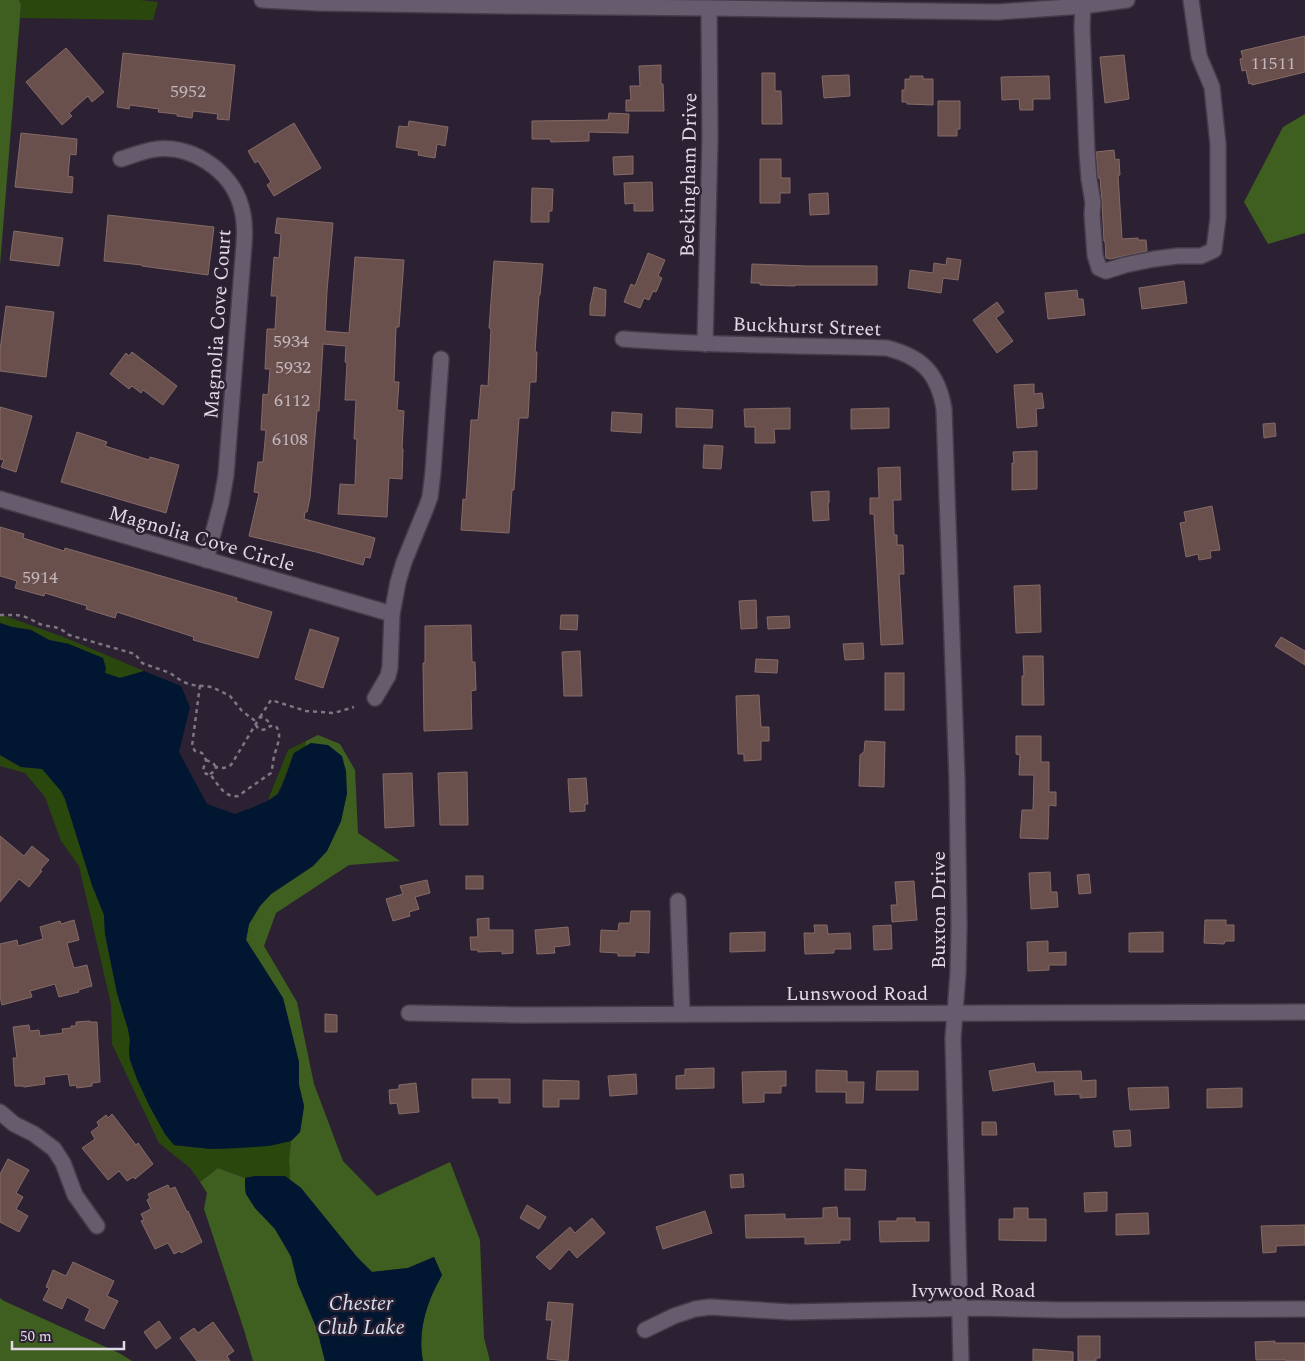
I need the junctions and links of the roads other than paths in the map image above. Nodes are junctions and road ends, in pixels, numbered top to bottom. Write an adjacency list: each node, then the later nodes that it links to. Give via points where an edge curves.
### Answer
1 (262, 0): 5 (street)
2 (1127, 0): 4 (street)
3 (1190, 0): 4 (street, via 1200,56 1212,87 1218,144 1218,218 1214,250 1201,256 1154,259 1106,271 1099,268 1095,255 1093,203 1088,179)
4 (1083, 6): 5 (street, via 998,12)
5 (709, 8): 8 (street, Beckingham Drive, via 710,138)
6 (121, 159): 11 (street, Magnolia Cove Court, via 151,150 177,150 192,154 218,170 229,182 237,194 244,217 226,475)
7 (623, 339): 8 (street, Buckhurst Street)
8 (705, 344): 12 (street, Buckhurst Street, via 887,348 915,358 937,383 942,394)
9 (441, 358): 13 (street, via 430,497 402,568)
10 (0, 499): 11 (street, Magnolia Cove Circle)
11 (206, 560): 13 (street, Magnolia Cove Circle)
12 (950, 572): 18 (street, Buxton Drive, via 959,925)
13 (392, 614): 14 (street, via 390,667)
14 (375, 698)
15 (678, 901): 19 (street)
16 (1305, 1012): 18 (street, Lunswood Road)
17 (409, 1013): 19 (street, Lunswood Road)
18 (955, 1013): 19 (street, Lunswood Road); 22 (street, Buxton Drive, via 953,1047)
19 (682, 1014)
20 (0, 1112): 21 (street, via 54,1149 75,1195)
21 (98, 1226)
22 (960, 1308): 23 (street, Ivywood Road); 24 (street, Ivywood Road, via 790,1312 710,1307 674,1316); 25 (street, Buxton Drive)
23 (1305, 1310)
24 (645, 1330)
25 (961, 1361)

